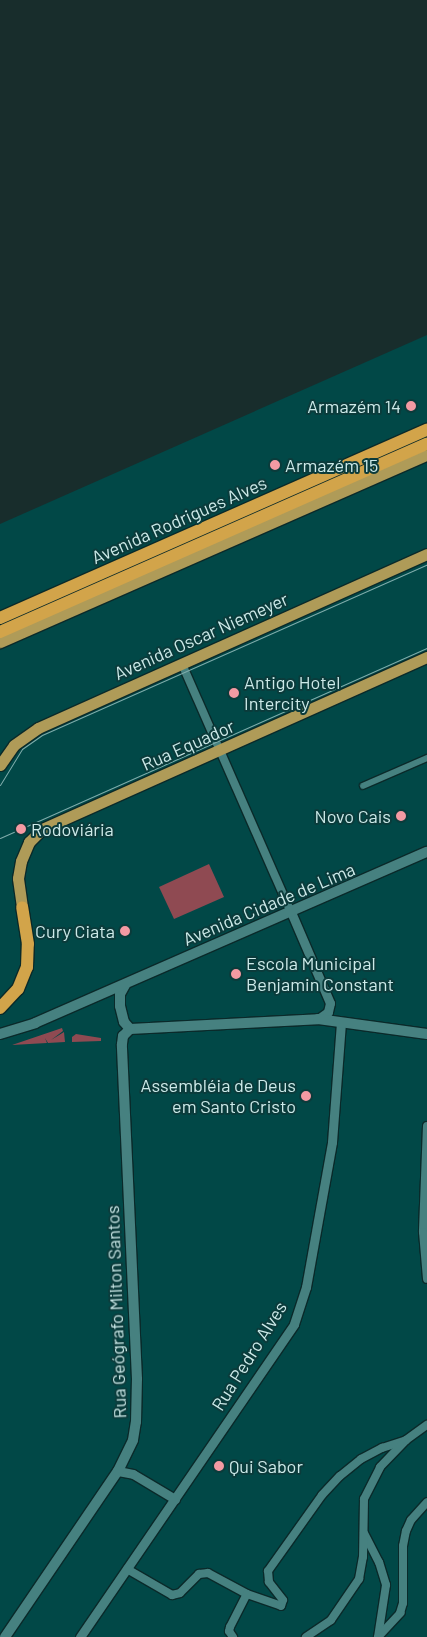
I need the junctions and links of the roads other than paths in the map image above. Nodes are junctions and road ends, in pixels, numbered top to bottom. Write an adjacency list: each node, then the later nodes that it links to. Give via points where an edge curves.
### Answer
1 (427, 430): 5 (highway, Avenida Rodrigues Alves)
2 (427, 444): 6 (highway, Avenida Rodrigues Alves)
3 (427, 455): 7 (main road)
4 (427, 554): 9 (main road, Avenida Oscar Niemeyer)
5 (0, 618)
6 (0, 633)
7 (0, 642)
8 (427, 657): 10 (main road, Rua Equador)
9 (182, 664): 10 (street); 12 (main road, Avenida Oscar Niemeyer, via 32,731 14,745)
10 (219, 750): 15 (main road, Rua Equador, via 38,833 27,846 19,868); 16 (street)
11 (427, 758): 13 (street)
12 (0, 765)
13 (363, 786)
14 (427, 852): 16 (main road, Avenida Cidade de Lima)
15 (22, 907): 18 (highway, via 28,944 27,967 18,989)
16 (290, 912): 17 (main road, Avenida Cidade de Lima); 19 (street, via 330,1003 328,1012)
17 (125, 985): 21 (main road, via 120,994 120,1006 124,1022); 22 (main road, Avenida Cidade de Lima, via 26,1027)
18 (0, 1008)
19 (318, 1019): 20 (main road); 21 (main road)
20 (341, 1022): 23 (main road); 30 (street, Rua Pedro Alves, via 332,1142 300,1308 279,1347)
21 (130, 1028): 29 (main road, Rua Geógrafo Milton Santos, via 123,1036 122,1044 138,1400 132,1440)
22 (0, 1034)
23 (427, 1034)
24 (427, 1126): 25 (street)
25 (425, 1175): 26 (street, via 423,1232)
26 (427, 1279)
27 (427, 1425): 28 (street)
28 (406, 1440): 32 (street, via 390,1454 370,1485 364,1499); 34 (street, via 361,1459 322,1495 268,1570 269,1582 283,1604 276,1605)
29 (118, 1471): 30 (street, via 133,1474); 35 (main road, Rua Geógrafo Milton Santos)
30 (174, 1499): 33 (street, Rua Pedro Alves)
31 (427, 1502): 39 (street, via 406,1531 400,1613)
32 (364, 1531): 38 (street, via 359,1579 331,1620); 39 (street, via 386,1586)
33 (127, 1569): 34 (street, via 172,1595 180,1593 203,1573 212,1574); 36 (street, Rua Pedro Alves)
34 (247, 1594): 37 (street, via 230,1627)
35 (5, 1637)
36 (80, 1637)
37 (232, 1637)
38 (306, 1637)
39 (378, 1637)

